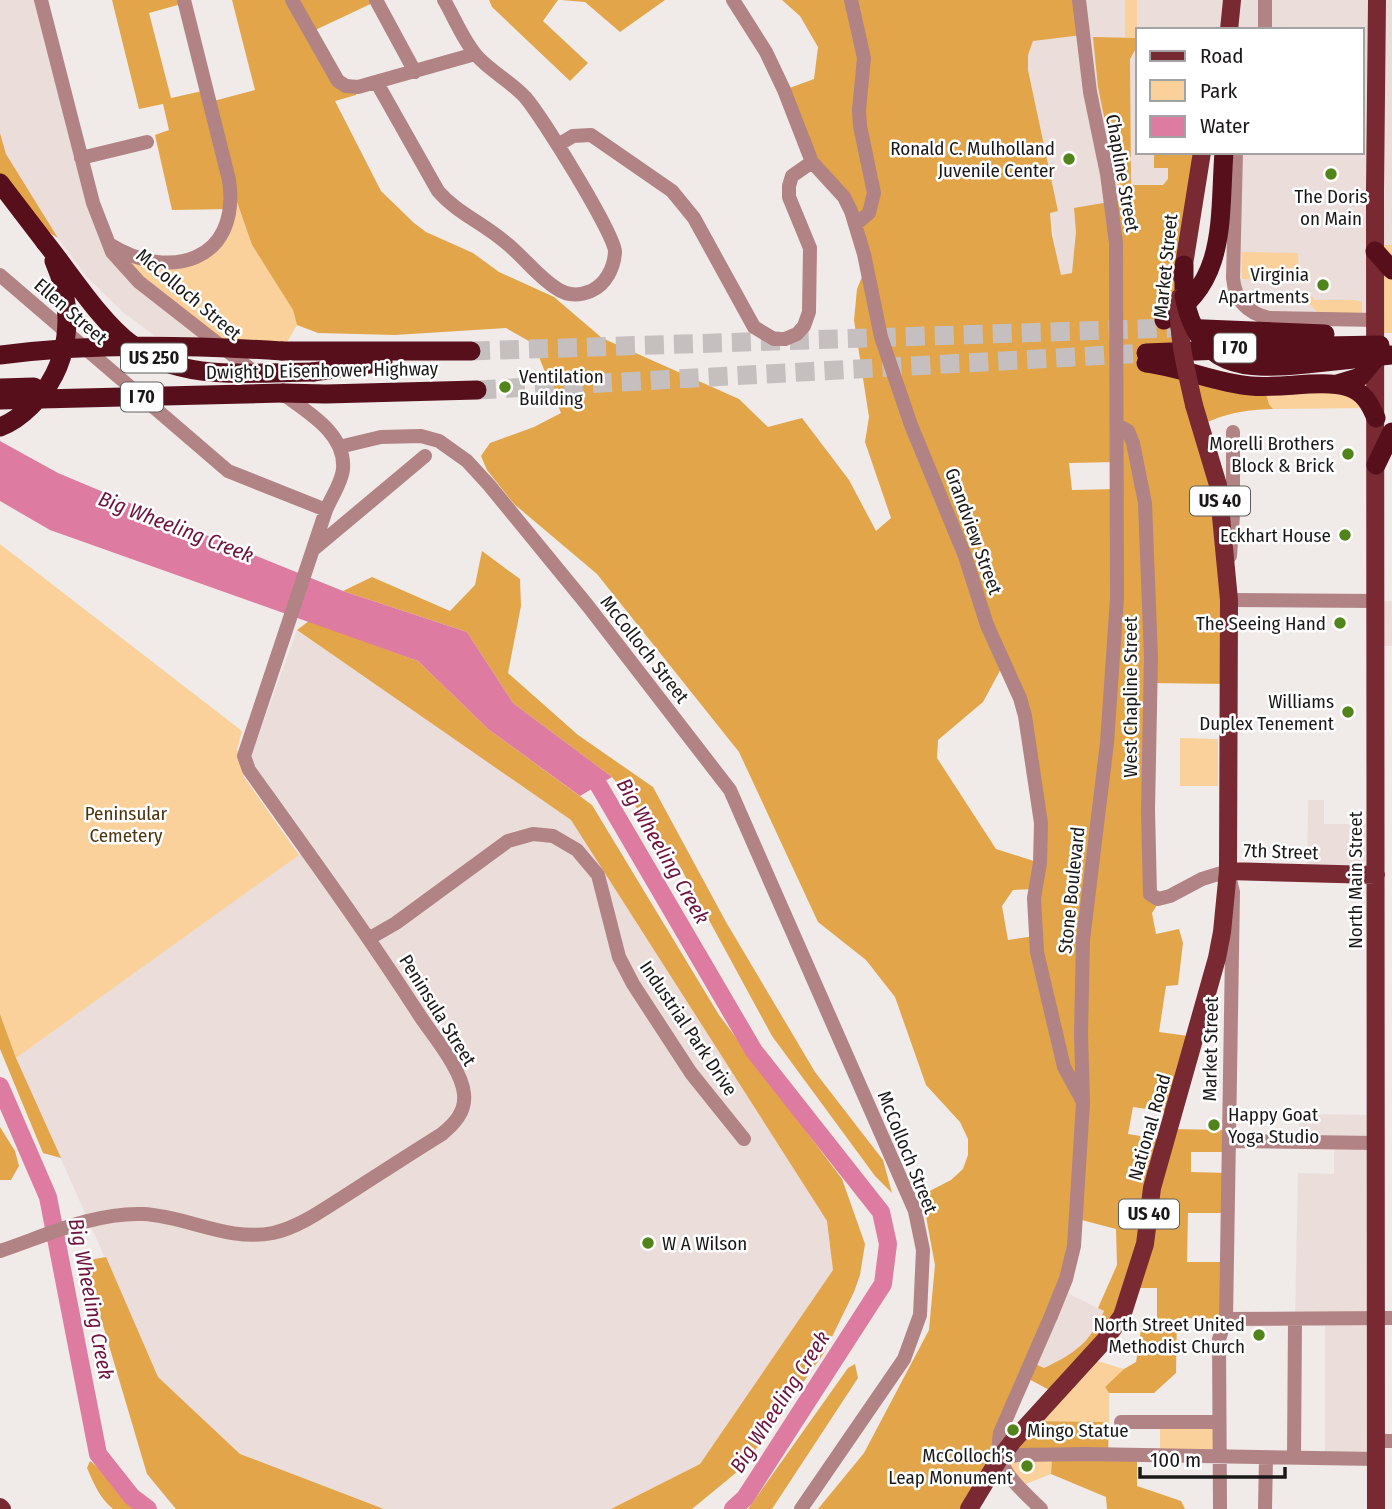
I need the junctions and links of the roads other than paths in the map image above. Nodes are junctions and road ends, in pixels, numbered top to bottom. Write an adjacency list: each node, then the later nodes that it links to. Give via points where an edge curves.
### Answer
1 (41, 0): 23 (street, McColloch Street)
2 (184, 0): 30 (street, via 229,180 231,209 222,235 208,251 186,262)
3 (292, 0): 17 (street, via 338,81 358,87)
4 (376, 0): 16 (street)
5 (444, 0): 15 (street)
6 (733, 0): 24 (street, Grandview Street, via 766,52)
7 (850, 0): 26 (street, via 864,58 859,110 874,193 869,213)
8 (1079, 0): 36 (street, Chapline Street, via 1114,223)
9 (1232, 0): 12 (main road)
10 (1265, 0): 13 (street)
11 (1377, 0): 14 (main road, North Main Street)
12 (1229, 28)
13 (1265, 28)
14 (1377, 53): 29 (main road, North Main Street)
15 (475, 54): 16 (street); 19 (street, via 525,97)
16 (415, 72): 17 (street)
17 (377, 83): 19 (street, via 447,202 504,240 555,288 577,295 606,280 615,251 610,234)
18 (147, 142): 23 (street)
19 (558, 145): 24 (street, via 573,136 591,135 672,191 694,218 754,327 774,339 797,334 809,312 810,248 789,197 789,186 792,176)
20 (1202, 154): 31 (main road, Market Street)
21 (1224, 154): 39 (highway, I 70, via 1211,270 1191,302 1168,324)
22 (1236, 154): 37 (street, via 1234,291 1240,302 1253,312 1277,318)
23 (81, 158): 28 (street, McColloch Street)
24 (812, 162): 26 (street, Grandview Street, via 844,197)
25 (0, 183): 27 (highway, US 250)
26 (856, 224): 66 (street, Grandview Street, via 881,337 911,425 1025,716 1041,824 1034,898 1037,952 1064,1067)
27 (45, 242): 41 (highway, Dwight D Eisenhower Highway / US 250, bridge, via 111,326 130,344 150,357 174,366 313,372 471,351 282,351 194,346 113,345); 51 (highway, bridge, via 66,299 63,353 40,397)
28 (107, 242): 30 (street, via 142,259); 34 (street, McColloch Street)
29 (1375, 251): 32 (highway); 37 (main road, North Main Street)
30 (168, 263): 34 (street, via 149,267 142,275)
31 (1184, 265): 35 (highway)
32 (1392, 270)
33 (0, 275): 59 (street, Ellen Street, via 228,471)
34 (143, 285): 49 (street, McColloch Street)
35 (1181, 297): 42 (highway, bridge, via 1199,338 1212,351 1239,364 1276,367); 61 (main road, Market Street / US 40, bridge, via 1178,323 1184,367 1218,485)
36 (1115, 311): 50 (street, Stone Boulevard)
37 (1376, 320): 42 (main road, North Main Street)
38 (1392, 334): 39 (highway, I 70)
39 (1325, 340): 40 (highway, I 70, bridge); 43 (highway, I 70, via 1146,358 1245,386)
40 (1392, 345)
41 (0, 355)
42 (1384, 356): 43 (highway, via 1360,377); 48 (main road, North Main Street)
43 (1333, 385): 48 (highway, via 1359,392)
44 (0, 388): 46 (highway, US 250, bridge, via 140,384)
45 (477, 390): 46 (highway, Dwight D Eisenhower Highway / I 70)
46 (283, 393): 47 (highway, Dwight D Eisenhower Highway / I 70, bridge)
47 (0, 400)
48 (1376, 418): 57 (main road, North Main Street)
49 (321, 424): 54 (street); 55 (street, McColloch Street)
50 (1116, 425): 63 (street, West Chapline Street, via 1128,431 1133,443 1145,503 1151,657 1150,894 1166,898); 66 (street, Stone Boulevard, via 1117,598 1107,743 1083,940)
51 (0, 427)
52 (1233, 432): 61 (street, Market Street)
53 (1392, 432): 57 (highway)
54 (372, 439): 55 (street, McColloch Street); 58 (street, Peninsula Street); 82 (street, McColloch Street, via 412,436 439,441 467,461 730,790 915,1211 923,1250 920,1315 904,1359)
55 (339, 447): 58 (street)
56 (425, 456): 60 (street)
57 (1376, 465): 62 (main road, North Main Street)
58 (343, 472): 59 (street, Peninsula Street)
59 (326, 510): 60 (street, Peninsula Street)
60 (313, 553): 65 (street, Peninsula Street, via 244,756 249,770)
61 (1228, 594): 62 (street); 63 (main road, Market Street / US 40)
62 (1376, 601): 64 (main road, North Main Street)
63 (1227, 871): 64 (main road, 7th Street); 68 (street, Market Street, via 1233,892); 80 (main road, National Road / US 40, via 1217,958 1152,1188 1145,1244 1122,1316)
64 (1376, 875): 69 (main road, North Main Street)
65 (370, 938): 67 (street, Industrial Park Drive, via 508,841 533,834 553,836 577,850 598,875 619,957 633,984 691,1073); 70 (street, Peninsula Street, via 456,1072 465,1100 455,1123 310,1217 273,1233 222,1233 164,1216 107,1216)
66 (1083, 1103): 80 (street, Stone Boulevard, via 1074,1246 1066,1279 1000,1433)
67 (744, 1139)
68 (1230, 1141): 69 (street); 72 (street, Market Street)
69 (1375, 1143): 71 (main road, North Main Street)
70 (0, 1251)
71 (1383, 1318): 73 (street); 76 (main road, North Main Street)
72 (1226, 1319): 73 (street); 75 (street, Market Street, via 1219,1339)
73 (1295, 1319): 79 (street)
74 (1121, 1422): 75 (street)
75 (1219, 1422): 77 (street, Market Street)
76 (1384, 1441): 81 (main road, North Main Street)
77 (1220, 1457): 78 (street); 80 (street, via 1064,1454); 85 (street, Market Street)
78 (1266, 1458): 79 (street); 86 (street)
79 (1294, 1458): 81 (street)
80 (999, 1459): 83 (main road, National Road / US 40); 84 (street, via 1006,1475)
81 (1376, 1459): 87 (main road, North Main Street)
82 (801, 1509)
83 (969, 1509)
84 (1041, 1509)
85 (1220, 1509)
86 (1265, 1509)
87 (1376, 1509)

